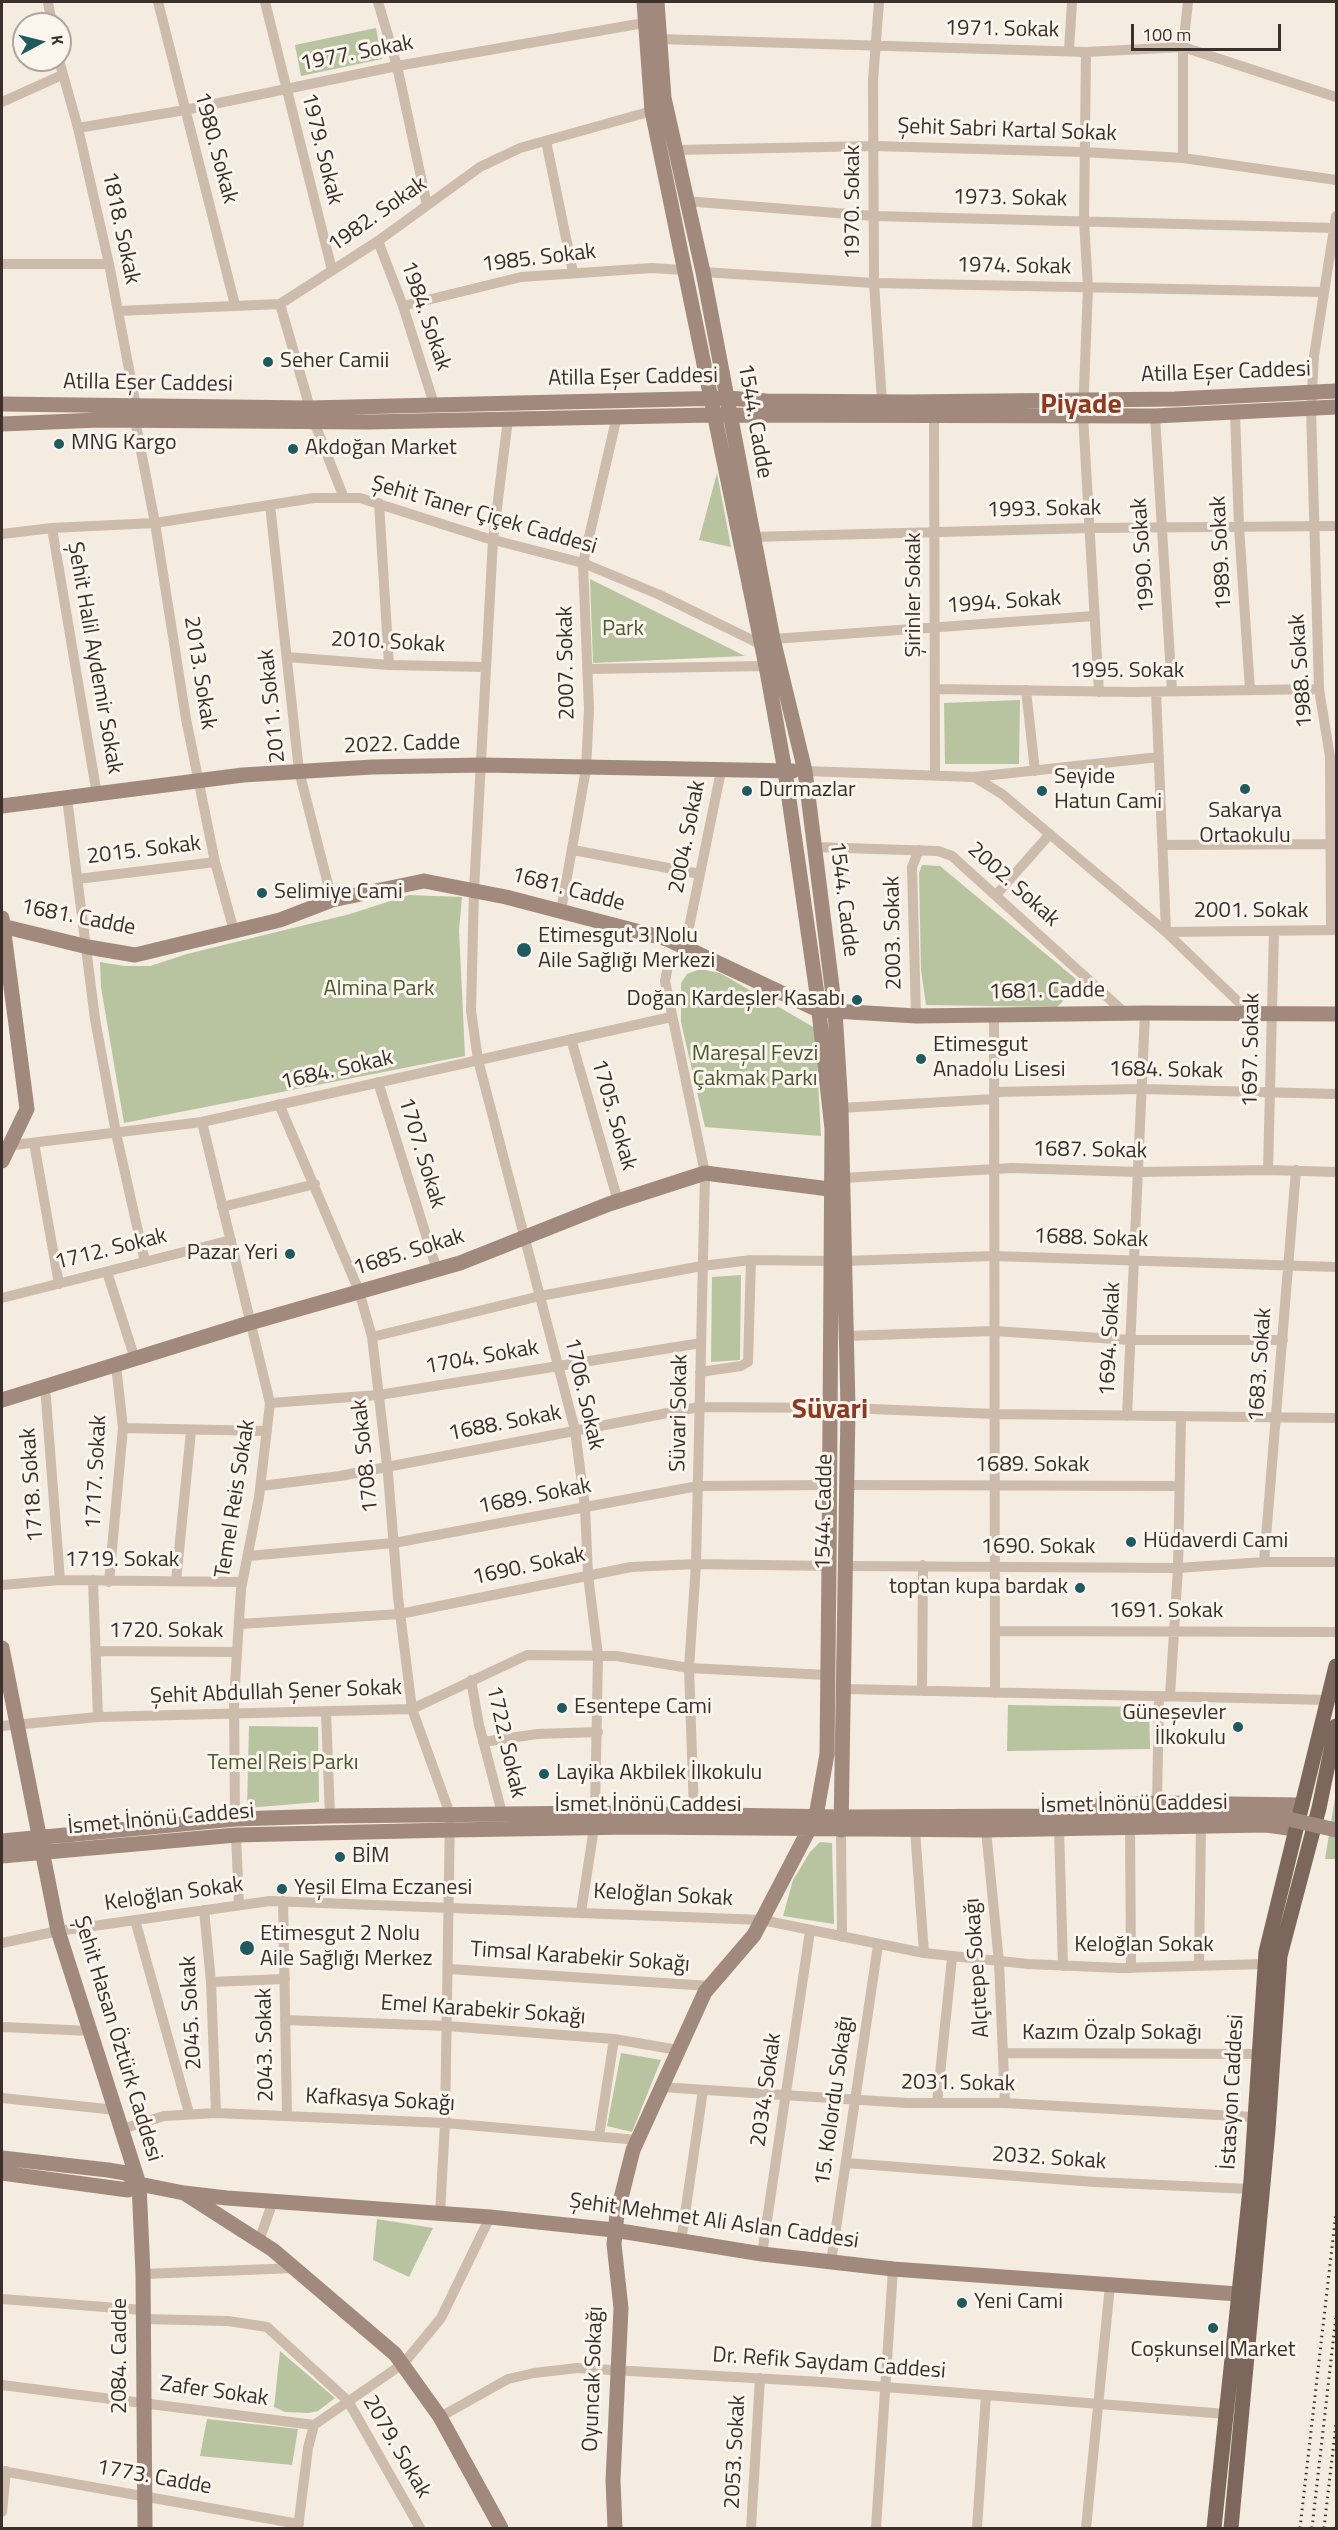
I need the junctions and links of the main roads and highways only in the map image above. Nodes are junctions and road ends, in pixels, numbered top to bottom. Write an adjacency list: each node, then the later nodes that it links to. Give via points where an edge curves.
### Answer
1 (644, 2): 5 (main road, 1544. Cadde, via 652,111)
2 (657, 2): 4 (main road, 1544. Cadde, via 664,98)
3 (1336, 391): 7 (main road, Atilla Eşer Caddesi)
4 (727, 398): 5 (main road, Atilla Eşer Caddesi); 7 (main road, Atilla Eşer Caddesi); 12 (main road, 1544. Cadde)
5 (710, 399): 10 (main road, Atilla Eşer Caddesi, via 434,404); 11 (main road, 1544. Cadde)
6 (2, 404): 9 (main road, Atilla Eşer Caddesi)
7 (1084, 407): 8 (main road, Atilla Eşer Caddesi, via 1155,416); 12 (main road, Atilla Eşer Caddesi, via 934,416)
8 (1336, 407)
9 (135, 413): 10 (main road, Atilla Eşer Caddesi); 13 (main road, Atilla Eşer Caddesi)
10 (312, 415): 11 (main road, Atilla Eşer Caddesi, via 508,419)
11 (713, 415): 12 (main road, Atilla Eşer Caddesi); 14 (main road, 1544. Cadde)
12 (730, 415): 14 (main road, 1544. Cadde)
13 (2, 424)
14 (768, 642): 15 (main road, 1544. Cadde, via 766,666); 16 (main road, 1544. Cadde)
15 (785, 771): 16 (main road, 2022. Cadde); 17 (main road, 2022. Cadde, via 482,765 372,767 243,775); 19 (main road, 1544. Cadde)
16 (806, 771): 20 (main road, 1544. Cadde)
17 (2, 806)
18 (2, 923): 19 (main road, 1681. Cadde, via 88,947 135,955 280,920 332,900 424,881 667,939); 22 (main road, via 27,1109)
19 (818, 1010): 20 (main road, 1681. Cadde); 24 (main road, 1544. Cadde, via 831,1129)
20 (835, 1011): 21 (main road, 1681. Cadde, via 916,1016); 25 (main road, 1544. Cadde, via 843,1178)
21 (1336, 1014)
22 (5, 1146): 23 (main road)
23 (2, 1161)
24 (829, 1190): 25 (main road, 1544. Cadde); 26 (main road, 1685. Sokak, via 705,1173 618,1201 436,1270)
25 (836, 1261): 36 (main road, 1544. Cadde, via 829,1408 827,1754); 37 (main road, 1544. Cadde, via 848,1408)
26 (2, 1400)
27 (2, 1647): 29 (main road, Şehit Hasan Öztürk Caddesi)
28 (1336, 1666): 31 (main road, İstasyon Caddesi)
29 (9, 1725): 42 (main road, Şehit Hasan Öztürk Caddesi)
30 (1336, 1726): 32 (main road, İstasyon Caddesi)
31 (1302, 1805): 32 (main road); 33 (main road, İsmet İnönü Caddesi, via 1156,1803 1032,1809); 38 (main road, İstasyon Caddesi)
32 (1319, 1808): 40 (main road, İstasyon Caddesi)
33 (1000, 1816): 35 (main road, İsmet İnönü Caddesi); 37 (main road, İsmet İnönü Caddesi)
34 (595, 1821): 36 (main road, İsmet İnönü Caddesi); 36 (main road, İsmet İnönü Caddesi, via 694,1813); 42 (main road, İsmet İnönü Caddesi); 42 (main road, İsmet İnönü Caddesi, via 502,1813 235,1819)
35 (1059, 1822): 37 (main road, İsmet İnönü Caddesi, via 986,1830); 38 (main road, İsmet İnönü Caddesi, via 1130,1827 1266,1825); 39 (main road, bridge, via 1267,1814)
36 (812, 1823): 37 (main road); 48 (main road, 1544. Cadde, via 754,1935 710,1986 678,2050 638,2140)
37 (841, 1824)
38 (1296, 1829): 40 (main road); 49 (main road, İstasyon Caddesi, via 1264,1964 1250,2189)
39 (1336, 1830)
40 (1312, 1833): 54 (main road, İstasyon Caddesi, via 1280,1956)
41 (2, 1841): 42 (main road, İsmet İnönü Caddesi)
42 (41, 1845): 43 (main road, İsmet İnönü Caddesi); 46 (main road, Şehit Hasan Öztürk Caddesi, via 58,1931)
43 (2, 1856)
44 (2, 2158): 46 (main road, via 126,2173)
45 (2, 2173): 46 (main road, via 128,2190)
46 (139, 2184): 47 (main road, Şehit Hasan Öztürk Caddesi); 51 (main road, 2084. Cadde)
47 (184, 2193): 48 (main road, Şehit Mehmet Ali Aslan Caddesi); 52 (main road, Şehit Hasan Öztürk Caddesi, via 298,2268 404,2363 440,2417)
48 (614, 2230): 49 (main road, Şehit Mehmet Ali Aslan Caddesi, via 762,2254 893,2269); 50 (main road, Oyuncak Sokağı, via 621,2308)
49 (1238, 2294): 53 (main road, İstasyon Caddesi)
50 (611, 2528)
51 (145, 2529)
52 (501, 2529)
53 (1214, 2529)
54 (1231, 2529)

